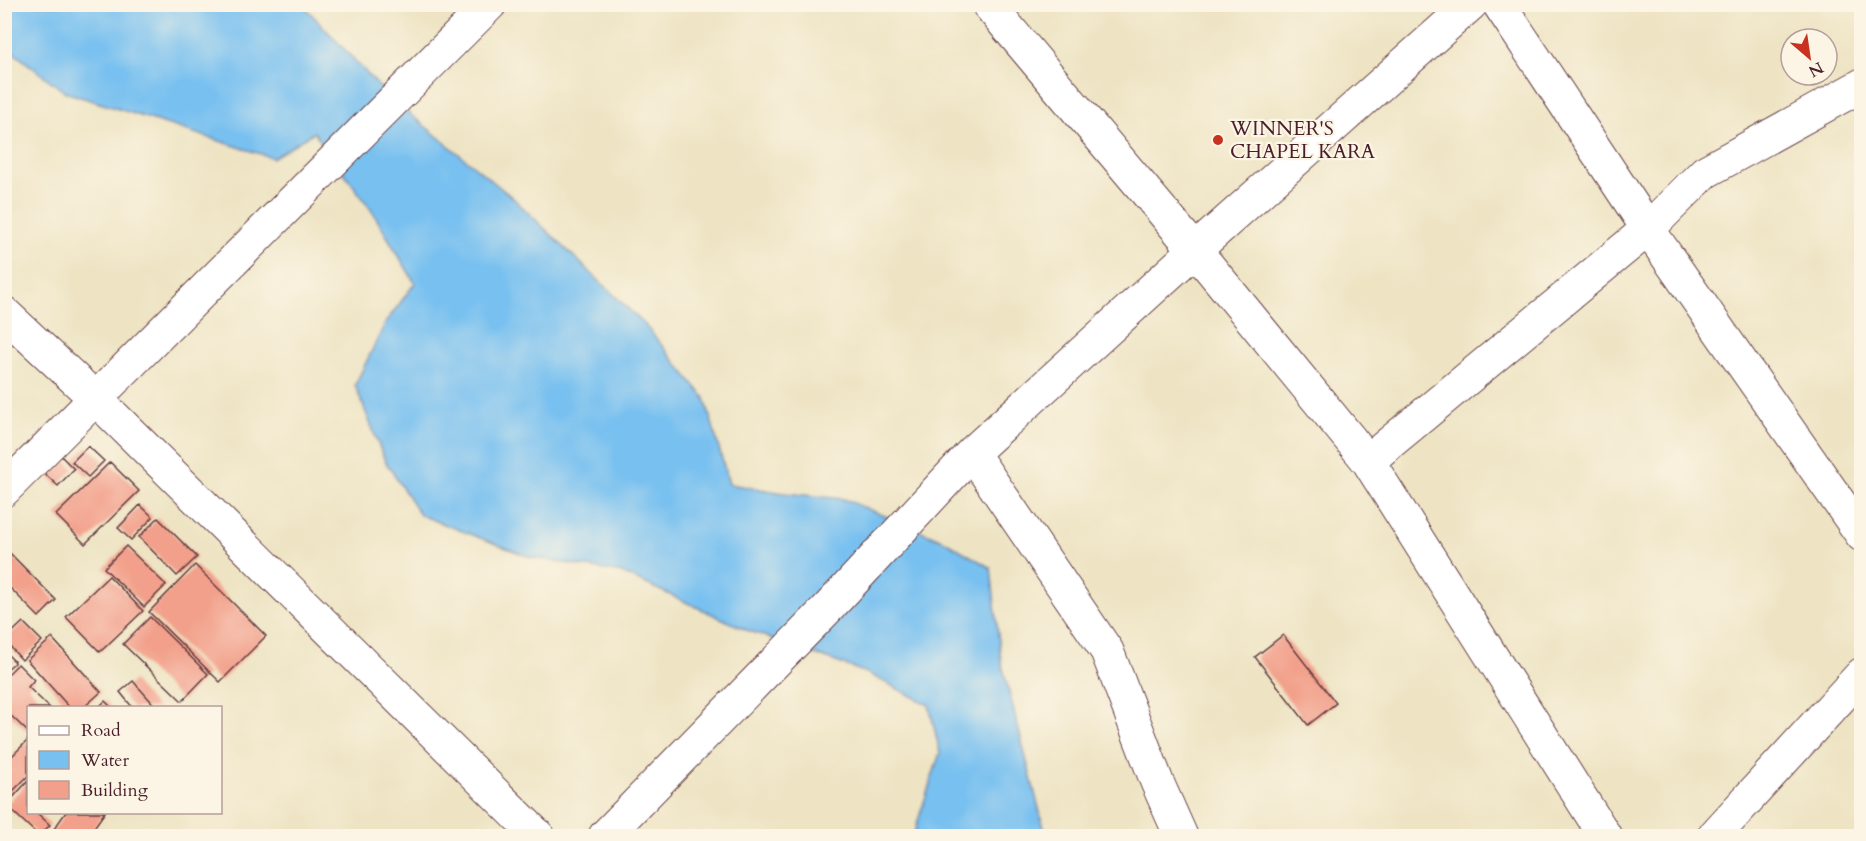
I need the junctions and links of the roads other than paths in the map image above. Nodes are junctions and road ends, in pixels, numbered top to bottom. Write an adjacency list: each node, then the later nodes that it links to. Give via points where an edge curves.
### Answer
1 (490, 4): 9 (street)
2 (988, 4): 7 (street)
3 (1471, 4): 7 (street)
4 (1499, 4): 6 (street)
5 (1862, 85): 6 (street, via 1705,172)
6 (1648, 229): 11 (street); 13 (street)
7 (1195, 250): 10 (street); 11 (street)
8 (4, 314): 9 (street)
9 (96, 399): 12 (street); 15 (street)
10 (972, 453): 16 (street, via 830,606); 17 (street, via 1107,651)
11 (1368, 461): 18 (street)
12 (4, 490)
13 (1862, 535)
14 (1862, 674): 19 (street)
15 (538, 837)
16 (605, 837)
17 (1181, 837)
18 (1605, 837)
19 (1714, 837)

